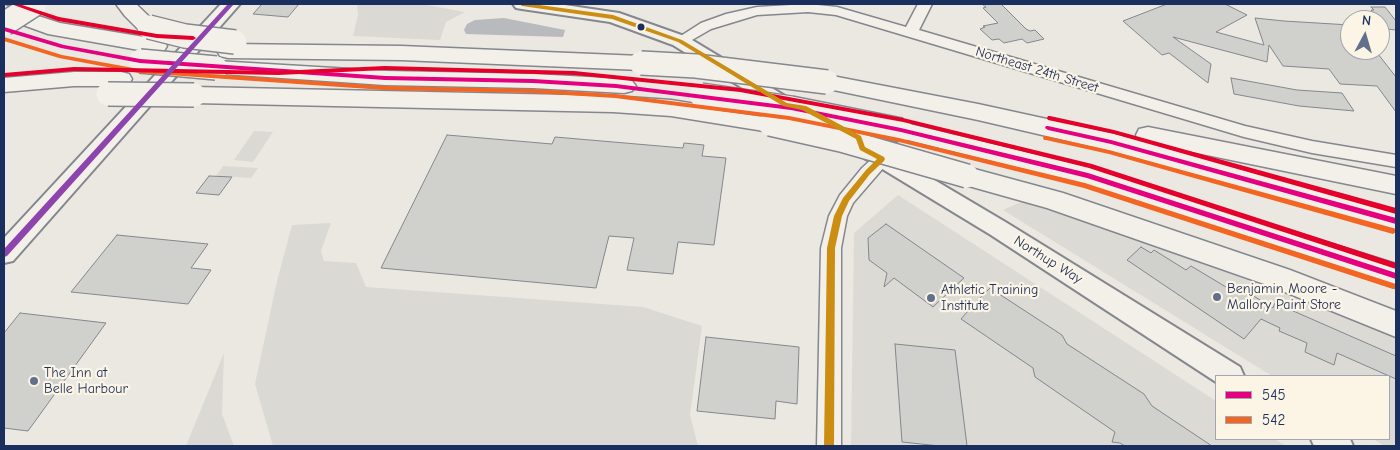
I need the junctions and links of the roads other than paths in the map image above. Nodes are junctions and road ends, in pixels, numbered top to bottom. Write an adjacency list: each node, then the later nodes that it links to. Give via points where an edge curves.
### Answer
1 (35, 4): 7 (highway, bridge)
2 (126, 4): 11 (highway)
3 (231, 4): 24 (main road)
4 (522, 4): 10 (main road, Northup Way, via 612,17)
5 (925, 4): 9 (street)
6 (4, 11): 11 (highway, via 56,29)
7 (4, 24)
8 (4, 28): 11 (highway, via 63,47)
9 (911, 32): 10 (street, Northeast 24th Street, via 837,12 783,8 731,17); 21 (street, Northeast 24th Street, via 1244,131 1312,147)
10 (680, 40): 18 (main road, Northup Way)
11 (148, 44): 12 (highway, bridge); 12 (highway, bridge, via 185,36)
12 (215, 67): 13 (highway); 13 (highway); 13 (highway); 16 (highway, bridge)
13 (279, 69): 14 (highway, bridge, via 401,53 706,67); 18 (highway, via 535,102); 20 (highway, bridge, via 385,78 574,83 701,95 800,110)
14 (827, 82): 22 (highway, via 919,91 985,102); 23 (highway, via 1111,142)
15 (4, 86): 16 (highway, via 74,79)
16 (115, 87): 17 (highway)
17 (4, 98)
18 (778, 114): 19 (main road, Northup Way, via 804,108 859,138); 27 (highway, bridge, via 841,140 1054,200 1280,278)
19 (872, 153): 28 (main road, Northup Way, via 999,229); 29 (street, via 868,172 838,216 831,248)
20 (1000, 154): 25 (highway, via 1088,176); 26 (highway)
21 (1396, 161)
22 (1396, 185)
23 (1396, 221)
24 (4, 254)
25 (1396, 276)
26 (1396, 307)
27 (1396, 324)
28 (1228, 375)
29 (829, 446)

